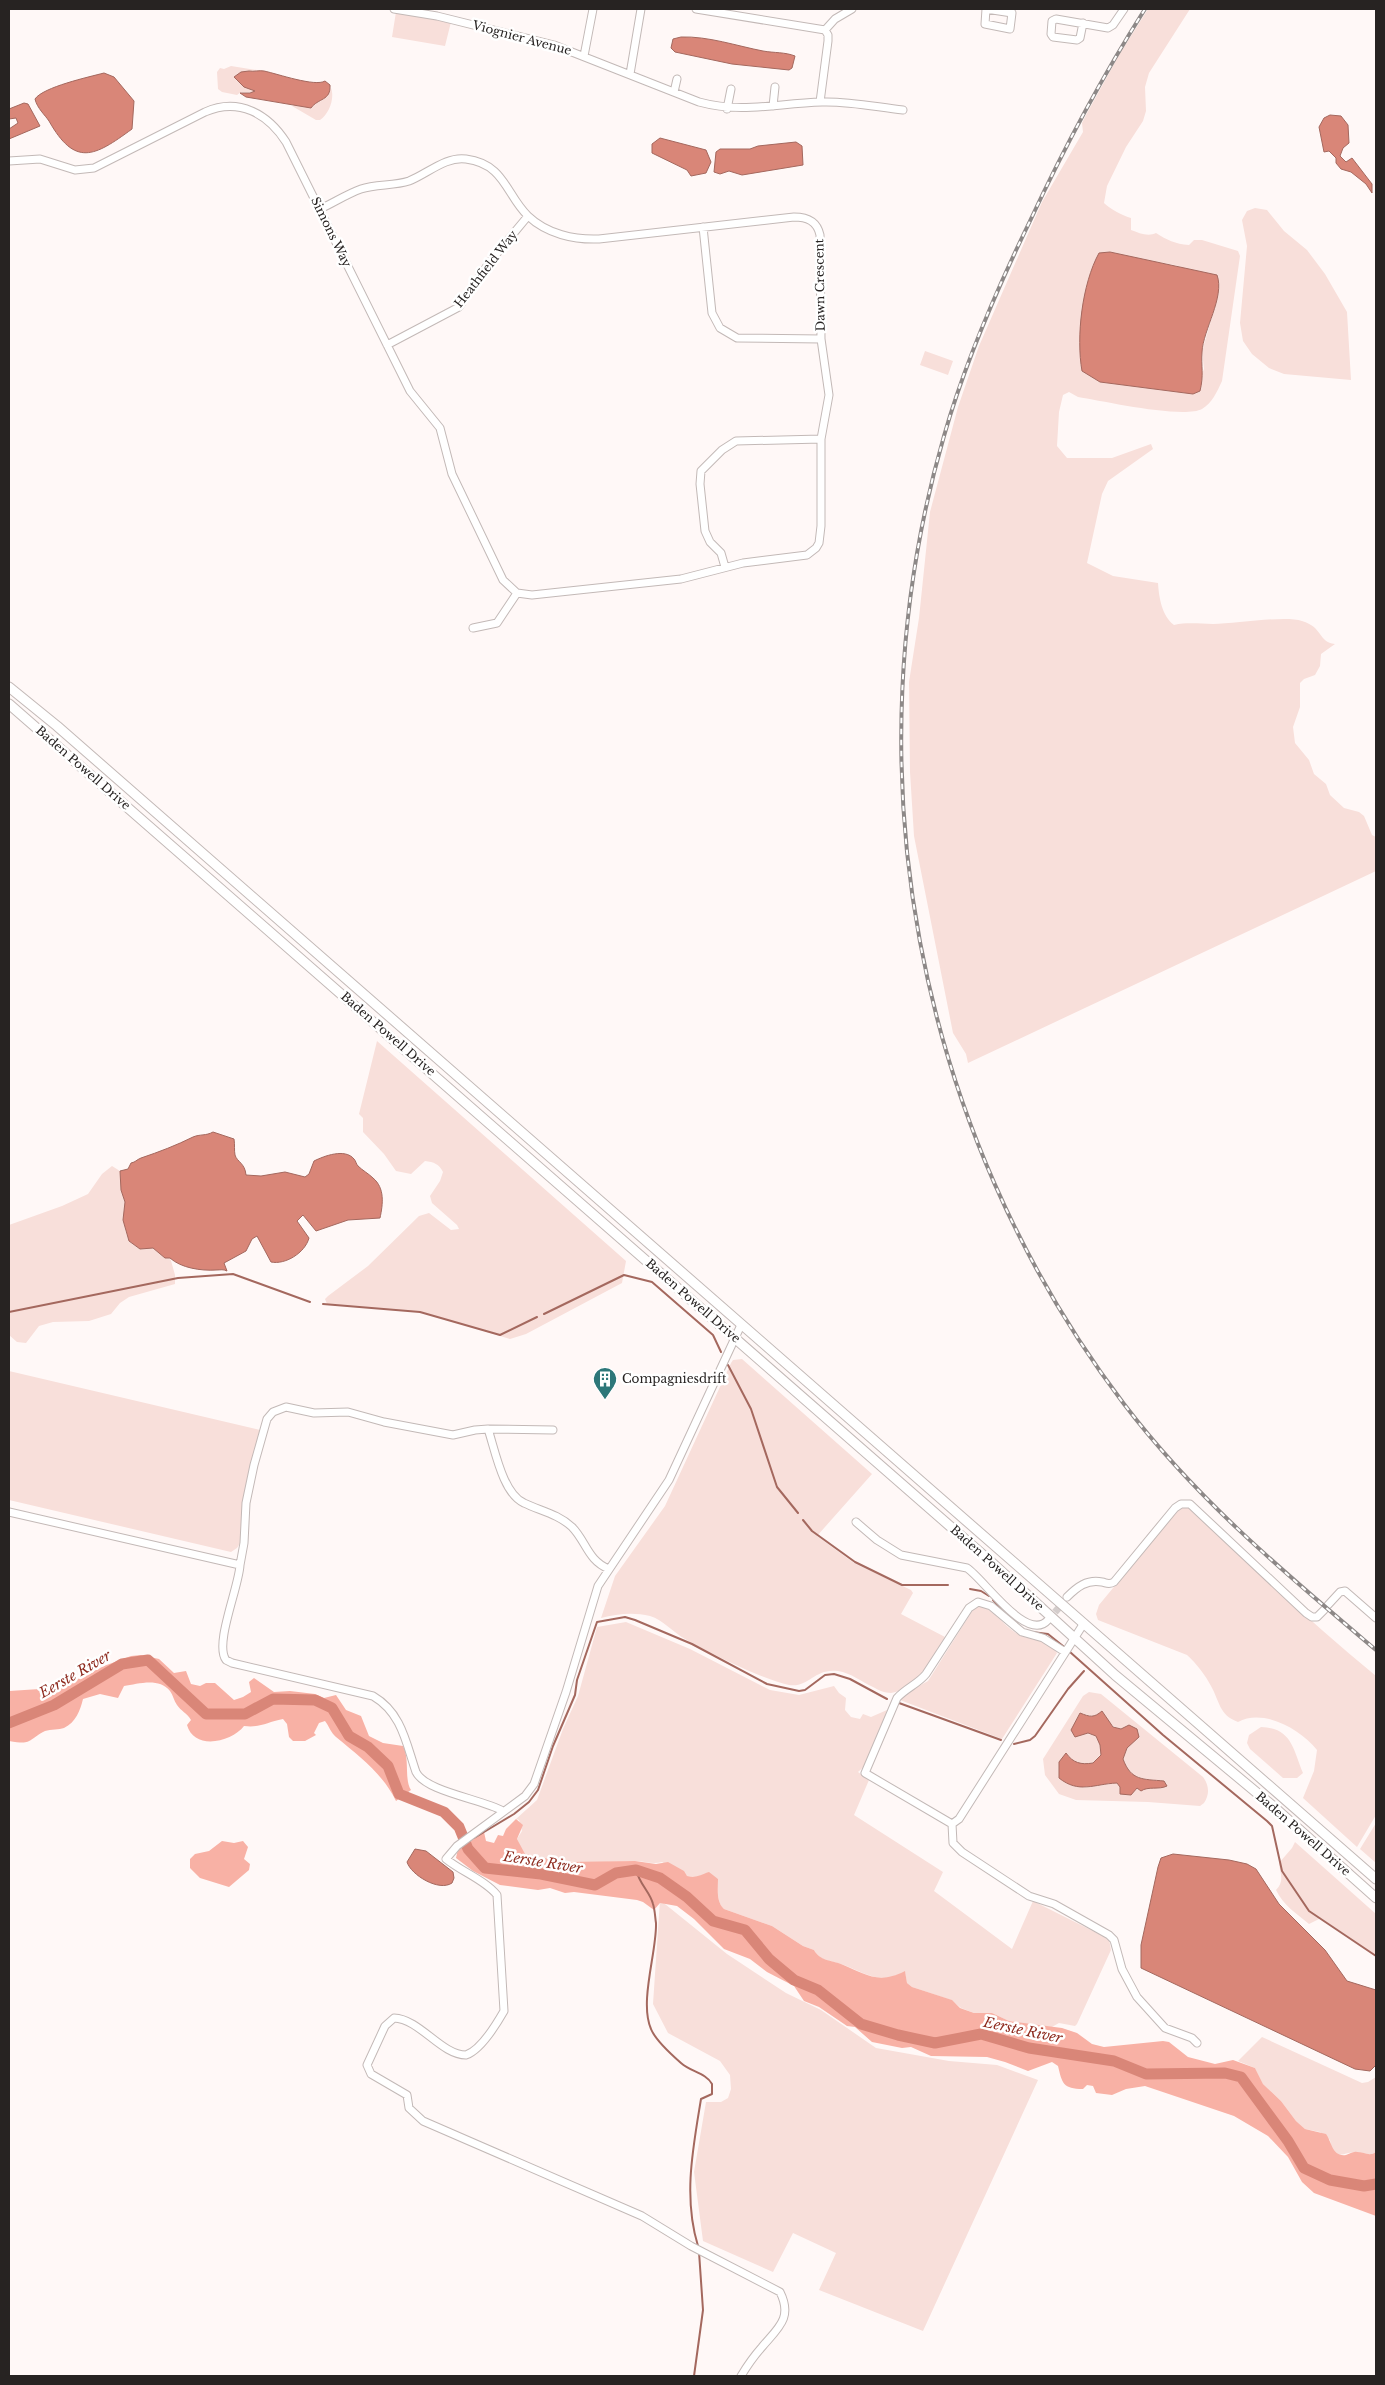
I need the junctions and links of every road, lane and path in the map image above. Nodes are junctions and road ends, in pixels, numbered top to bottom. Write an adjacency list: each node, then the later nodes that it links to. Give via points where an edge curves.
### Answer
1 (394, 9): 9 (street, Viognier Avenue, via 526,37)
2 (593, 9): 9 (street)
3 (641, 9): 10 (street)
4 (696, 9): 8 (street, via 819,27)
5 (852, 9): 8 (street, via 835,19)
6 (1124, 9): 7 (street, via 1113,26 1108,28)
7 (1082, 24): 7 (street, via 1054,20 1051,34 1077,40)
8 (826, 32): 15 (street)
9 (584, 56): 10 (street, Viognier Avenue)
10 (630, 74): 14 (street, Viognier Avenue)
11 (677, 79): 14 (street)
12 (776, 87): 16 (street)
13 (731, 89): 17 (street)
14 (674, 92): 17 (street, Viognier Avenue)
15 (820, 102): 16 (street, Viognier Avenue); 18 (street, Viognier Avenue)
16 (773, 106): 17 (street, Viognier Avenue)
17 (727, 109)
18 (902, 110)
19 (9, 161): 20 (street, Simons Way, via 40,159 75,170 94,168 211,109 237,106 258,113 278,131)
20 (320, 209): 21 (street, Dawn Crescent, via 362,189 410,180 441,165 467,159 489,168 502,178); 24 (street, Simons Way)
21 (528, 216): 22 (street, Dawn Crescent, via 557,233 583,239); 24 (street, Heathfield Way, via 489,263 459,307)
22 (702, 227): 23 (street, via 712,313 720,328 737,338); 23 (street, Dawn Crescent, via 794,217 807,218 814,223 820,235)
23 (821, 338): 25 (street, Dawn Crescent, via 829,388)
24 (388, 345): 27 (street, Simons Way, via 410,391 440,428 452,474 504,580)
25 (821, 439): 26 (street, Dawn Crescent, via 822,526 816,548 807,555); 26 (street, via 736,441 701,471 707,537 721,552)
26 (725, 567): 27 (street, Dawn Crescent, via 681,579 532,595)
27 (516, 593): 28 (street, via 497,623)
28 (473, 628)
29 (9, 687): 31 (main road, Baden Powell Drive)
30 (9, 704): 32 (main road, Baden Powell Drive)
31 (742, 1325): 32 (street); 44 (main road, Baden Powell Drive)
32 (735, 1339): 38 (street, via 669,1480); 45 (main road, Baden Powell Drive)
33 (488, 1429): 34 (street); 37 (street, via 453,1435 348,1412 314,1414 286,1407 273,1412 267,1419 254,1465 246,1503); 38 (street, via 505,1480 517,1499 568,1524 599,1565)
34 (553, 1430)
35 (9, 1512): 37 (street)
36 (856, 1522): 39 (street, via 902,1555 967,1568)
37 (240, 1565): 47 (street, via 222,1646 226,1660 373,1696 397,1718 416,1772 422,1779)
38 (609, 1569): 47 (street, via 595,1594 534,1784)
39 (997, 1598): 41 (street); 43 (street, via 1025,1623 1037,1626)
40 (1067, 1598): 42 (street, via 1079,1586 1091,1582 1114,1582 1176,1508 1190,1504 1312,1617 1318,1617 1340,1592 1345,1592)
41 (984, 1602): 46 (street, via 1015,1628 1044,1638); 48 (street, via 969,1608 921,1681 897,1698 865,1771 867,1776)
42 (1376, 1618)
43 (1048, 1620)
44 (1084, 1623): 45 (street); 49 (main road, Baden Powell Drive)
45 (1075, 1637): 46 (street); 50 (main road, Baden Powell Drive, via 1115,1675 1274,1807)
46 (1065, 1652): 48 (street, via 959,1819)
47 (503, 1811): 52 (street, via 457,1846 446,1859 497,1895 504,2011 476,2047 469,2054 462,2055 405,2020 394,2018 385,2026 368,2060 368,2070 406,2095 409,2108 423,2122 642,2216 691,2246 780,2292 784,2319)
48 (952, 1824): 51 (street, via 953,1843 962,1852 1029,1896 1054,1904 1109,1935 1137,1997 1165,2028)
49 (1376, 1879)
50 (1376, 1898)
51 (1197, 2043)
52 (741, 2376)

